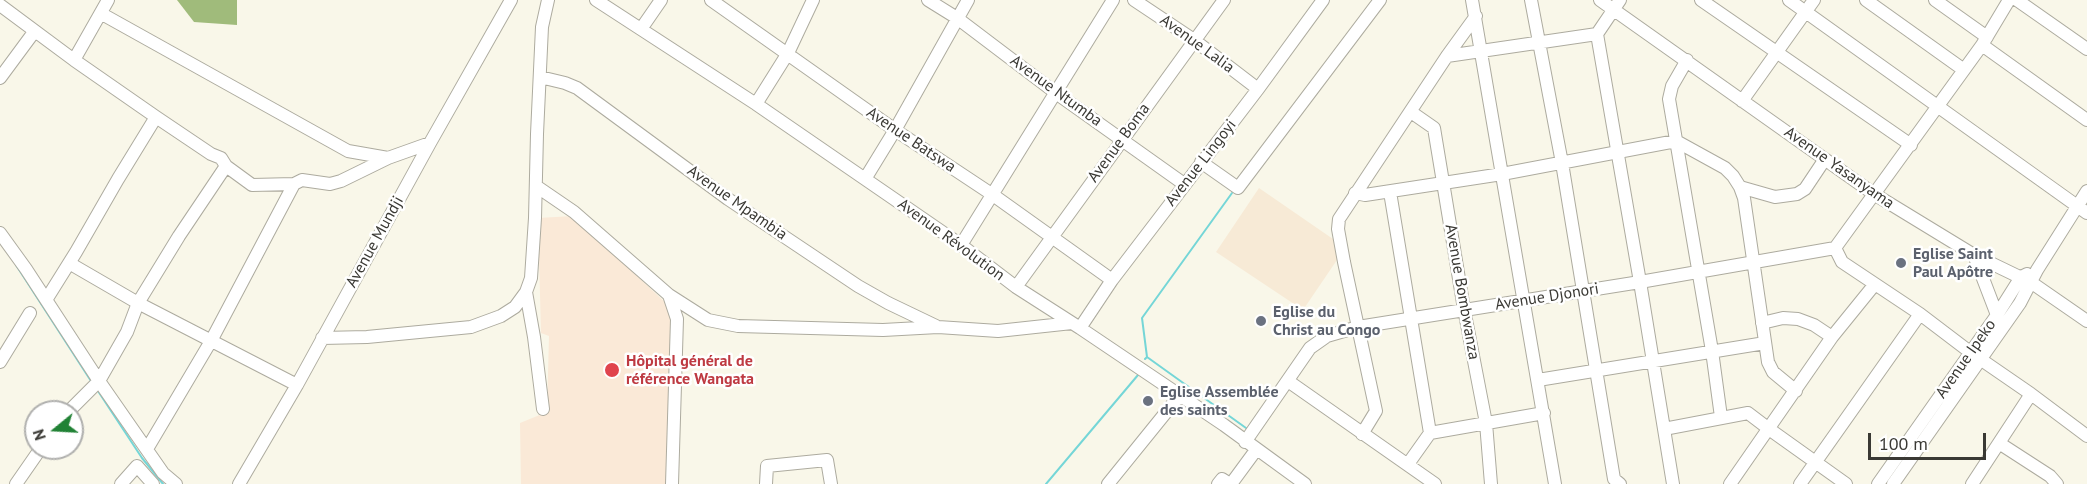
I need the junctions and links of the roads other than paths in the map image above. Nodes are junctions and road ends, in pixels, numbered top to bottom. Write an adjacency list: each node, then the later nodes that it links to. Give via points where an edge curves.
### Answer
1 (108, 0): 28 (street)
2 (511, 0): 58 (street, Avenue Mundji)
3 (548, 0): 45 (street, via 542,27)
4 (596, 0): 31 (street, Avenue Révolution)
5 (661, 0): 31 (street)
6 (711, 0): 39 (street, Avenue Batswa)
7 (813, 0): 39 (street)
8 (928, 0): 30 (street, Avenue Ntumba)
9 (968, 0): 30 (street)
10 (1113, 0): 48 (street)
11 (1134, 0): 34 (street, Avenue Lalia)
12 (1224, 0): 34 (street, Avenue Boma)
13 (1323, 0): 47 (street, Avenue Lingoyi)
14 (1380, 0): 63 (street, via 1238,188)
15 (1472, 0): 29 (street)
16 (1532, 0): 36 (street)
17 (1600, 0): 25 (street, Avenue Yasanyama)
18 (1701, 0): 40 (street)
19 (1789, 0): 27 (street)
20 (1814, 0): 27 (street)
21 (1866, 0): 44 (street)
22 (1935, 0): 35 (street)
23 (2009, 0): 35 (street)
24 (2017, 0): 37 (street)
25 (1617, 4): 33 (street); 43 (street, Avenue Yasanyama)
26 (0, 5): 32 (street)
27 (1806, 12): 40 (street); 51 (street)
28 (102, 14): 42 (street); 61 (street, via 348,151)
29 (1476, 16): 38 (street); 41 (street)
30 (957, 18): 48 (street, Avenue Ntumba); 55 (street)
31 (641, 29): 50 (street, Avenue Révolution)
32 (34, 32): 42 (street); 46 (street)
33 (1597, 34): 36 (street); 60 (street)
34 (1194, 40): 47 (street, Avenue Lalia); 56 (street, Avenue Boma)
35 (1984, 41): 44 (street); 54 (street)
36 (1540, 43): 38 (street); 64 (street)
37 (2087, 49)
38 (1481, 51): 41 (street); 66 (street)
39 (788, 53): 50 (street); 55 (street, Avenue Batswa)
40 (1778, 53): 49 (street); 59 (street)
41 (1447, 56): 52 (street)
42 (74, 60): 53 (street)
43 (1687, 60): 49 (street, Avenue Yasanyama); 57 (street, via 1669,99)
44 (1964, 70): 51 (street)
45 (540, 77): 71 (street); 106 (street, Avenue Mpambia, via 577,88 728,199 858,286)
46 (0, 78)
47 (1258, 89): 63 (street, Avenue Lingoyi)
48 (1056, 93): 56 (street, Avenue Ntumba); 77 (street)
49 (1742, 101): 62 (street, Avenue Yasanyama)
50 (756, 104): 67 (street, Avenue Révolution)
51 (1937, 107): 59 (street); 78 (street)
52 (1411, 112): 68 (street, Avenue Bombwanza, via 1434,128); 75 (street)
53 (156, 117): 65 (street, via 221,158); 84 (street)
54 (2087, 120)
55 (896, 130): 67 (street); 77 (street, Avenue Batswa)
56 (1123, 139): 70 (street, Avenue Ntumba); 80 (street, Avenue Boma)
57 (1676, 141): 60 (street); 72 (street, via 1725,168); 86 (street)
58 (430, 143): 61 (street); 109 (street, Avenue Mundji)
59 (1911, 145): 76 (street)
60 (1618, 152): 64 (street); 89 (street)
61 (388, 158): 69 (street, via 330,184 302,180)
62 (1825, 159): 72 (street, via 1805,189 1797,194 1775,196); 76 (street, Avenue Yasanyama)
63 (1201, 162): 70 (street, Avenue Lingoyi)
64 (1562, 163): 66 (street); 92 (street)
65 (226, 166): 69 (street, via 252,185); 97 (street)
66 (1502, 174): 68 (street); 96 (street)
67 (865, 179): 81 (street, Avenue Révolution)
68 (1444, 183): 74 (street); 98 (street, Avenue Bombwanza)
69 (294, 184): 110 (street)
70 (1184, 184): 87 (street, Avenue Lingoyi)
71 (536, 186): 93 (street, via 531,278); 94 (street, via 574,212)
72 (1740, 186): 85 (street)
73 (2087, 191): 78 (street)
74 (1390, 192): 75 (street); 102 (street)
75 (1356, 193): 107 (street, via 1343,212 1338,229)
76 (1874, 194): 82 (street); 83 (street, Avenue Yasanyama)
77 (993, 195): 80 (street, Avenue Batswa); 81 (street)
78 (2082, 209): 88 (street)
79 (0, 233): 95 (street)
80 (1051, 237): 87 (street, Avenue Batswa); 91 (street, Avenue Boma)
81 (961, 245): 91 (street, Avenue Révolution)
82 (1835, 248): 85 (street, Avenue Djonori); 90 (street, via 1842,262)
83 (1974, 255): 88 (street, Avenue Yasanyama); 101 (street)
84 (69, 263): 95 (street); 97 (street)
85 (1754, 263): 86 (street, Avenue Djonori); 104 (street)
86 (1698, 272): 89 (street, Avenue Djonori); 112 (street)
87 (1112, 280): 105 (street, Avenue Lingoyi)
88 (2026, 280): 101 (street, Avenue Ipeko); 103 (street, Avenue Yasanyama); 113 (street, Avenue Ipeko, via 2020,303)
89 (1640, 282): 92 (street, Avenue Djonori); 114 (street)
90 (1875, 284): 100 (street); 108 (street)
91 (1016, 287): 105 (street, Avenue Révolution)
92 (1582, 291): 96 (street, Avenue Djonori); 116 (street)
93 (526, 292): 109 (street, via 515,307 501,316 471,327); 125 (street)
94 (669, 295): 106 (street, via 708,320 738,326 883,330); 146 (street, via 676,319)
95 (46, 300): 119 (street)
96 (1523, 301): 98 (street, Avenue Djonori); 117 (street)
97 (138, 303): 110 (street); 119 (street, via 126,332)
98 (1464, 309): 102 (street, Avenue Djonori); 128 (street, Avenue Bombwanza)
99 (30, 313): 115 (street)
100 (1920, 314): 113 (street); 139 (street)
101 (1997, 315): 113 (street, Avenue Ipeko)
102 (1412, 319): 107 (street, Avenue Djonori); 131 (street)
103 (2087, 321)
104 (1762, 323): 108 (street, via 1798,319); 111 (street)
105 (1076, 325): 106 (street, via 998,330); 123 (street, Avenue Révolution)
106 (938, 327)
107 (1358, 327): 118 (street, Avenue Djonori, via 1327,336 1310,348); 132 (street, via 1376,411)
108 (1832, 337): 121 (street)
109 (322, 338): 120 (street, Avenue Mundji)
110 (211, 341): 120 (street); 136 (street)
111 (1765, 343): 112 (street); 121 (street, via 1770,369)
112 (1712, 351): 114 (street); 127 (street)
113 (1975, 356): 122 (street); 161 (street, Avenue Ipeko); 162 (street, Avenue Ipeko)
114 (1653, 360): 116 (street); 129 (street)
115 (0, 362)
116 (1595, 370): 117 (street); 156 (street, via 1614,479)
117 (1538, 380): 126 (street)
118 (1288, 381): 132 (street); 134 (street, Avenue Djonori)
119 (94, 385): 124 (street); 136 (street)
120 (297, 385): 145 (street, Avenue Mundji)
121 (1796, 391): 130 (street)
122 (2031, 393): 133 (street); 135 (street)
123 (1180, 395): 134 (street, Avenue Révolution); 149 (street)
124 (80, 400)
125 (543, 409)
126 (1544, 413): 128 (street); 155 (street)
127 (1721, 417): 129 (street); 130 (street, via 1748,413)
128 (1486, 423): 131 (street); 154 (street, Avenue Bombwanza)
129 (1664, 429): 157 (street)
130 (1768, 429): 139 (street); 158 (street)
131 (1430, 433): 140 (street)
132 (1362, 434): 140 (street)
133 (2087, 436)
134 (1245, 442): 137 (street, Avenue Révolution)
135 (2000, 443): 163 (street); 164 (street)
136 (147, 449): 144 (street)
137 (1256, 450): 151 (street); 152 (street, Avenue Révolution)
138 (33, 460): 141 (street)
139 (1815, 462): 159 (street); 160 (street)
140 (1407, 464): 153 (street)
141 (16, 484)
142 (120, 484): 143 (street, via 137,466)
143 (153, 484)
144 (176, 484)
145 (239, 484)
146 (672, 484)
147 (766, 484): 148 (street, via 767,466 827,460)
148 (831, 484)
149 (1107, 484)
150 (1218, 484): 151 (street, via 1222,479)
151 (1231, 484)
152 (1305, 484)
153 (1435, 484)
154 (1491, 484)
155 (1555, 484)
156 (1620, 484)
157 (1673, 484)
158 (1730, 484)
159 (1800, 484)
160 (1846, 484)
161 (1878, 484)
162 (1893, 484)
163 (1972, 484)
164 (2057, 484)

